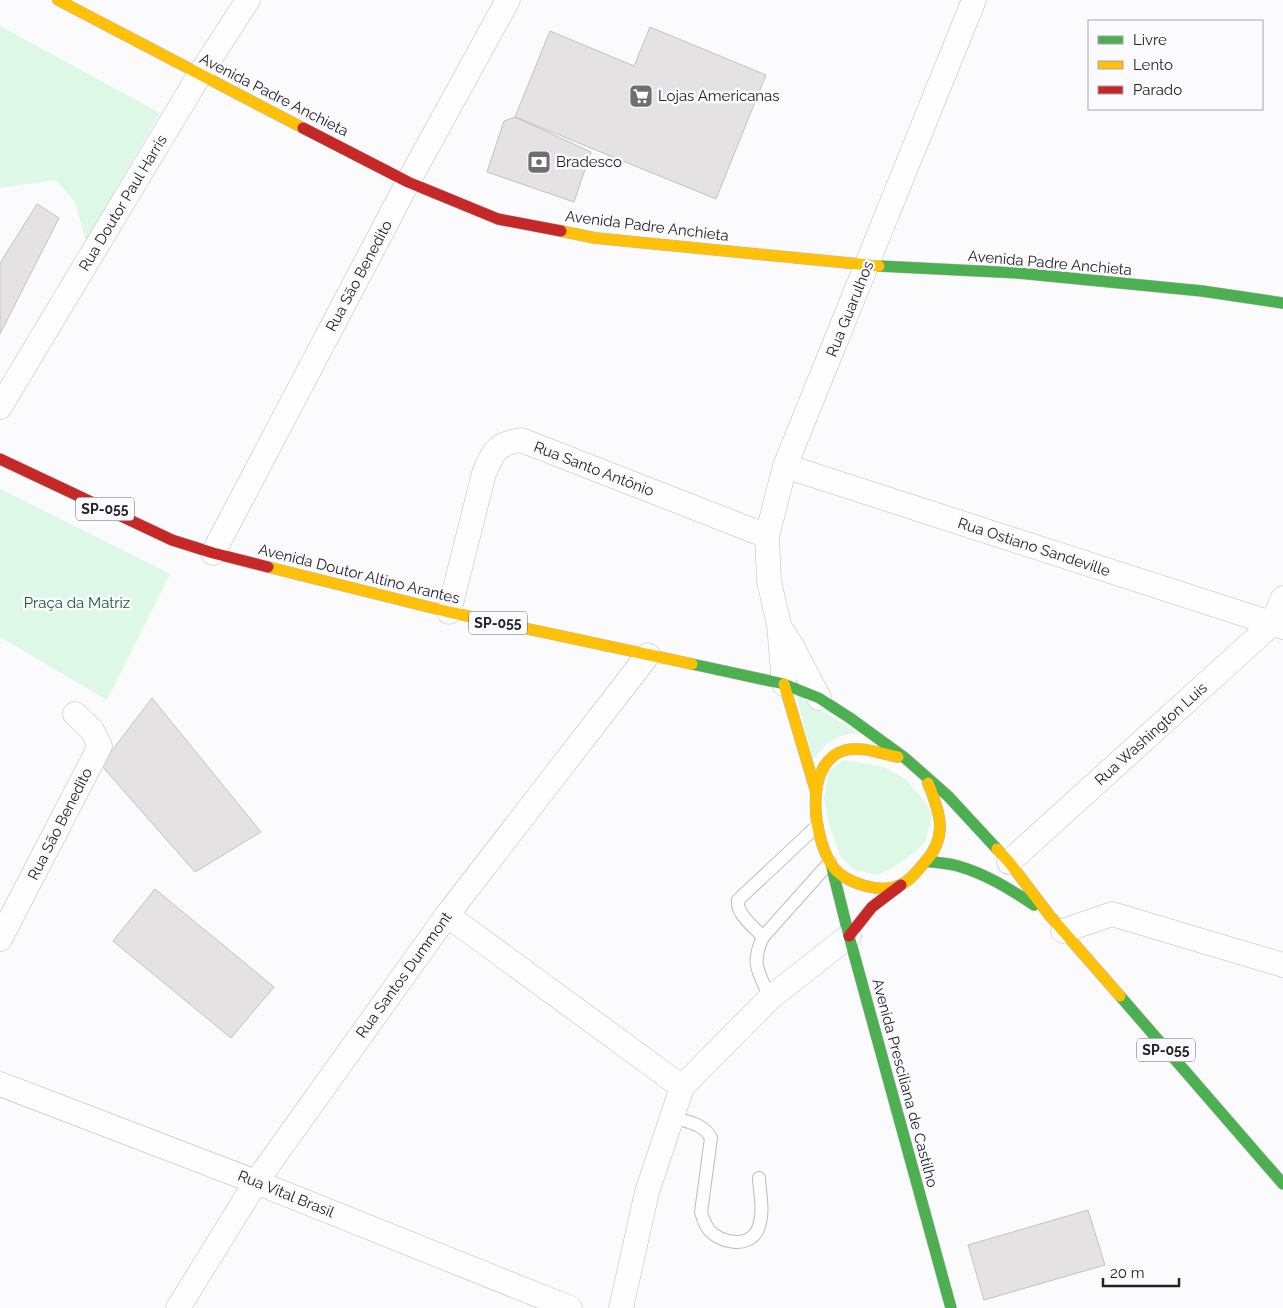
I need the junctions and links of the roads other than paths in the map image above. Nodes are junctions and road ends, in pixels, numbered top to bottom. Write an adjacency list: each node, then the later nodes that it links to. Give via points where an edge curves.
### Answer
1 (58, 0): 5 (main road, Avenida Padre Anchieta)
2 (248, 0): 5 (street, Rua Doutor Paul Harris)
3 (508, 0): 6 (street, Rua São Benedito)
4 (974, 0): 7 (street, Rua Guarulhos)
5 (200, 74): 6 (main road, Avenida Padre Anchieta); 9 (street, Rua Doutor Paul Harris)
6 (408, 182): 7 (main road, Avenida Padre Anchieta, via 498,219 595,238); 13 (street, Rua São Benedito)
7 (868, 265): 8 (main road, Avenida Padre Anchieta, via 1027,274 1202,291); 11 (street, Rua Guarulhos)
8 (1283, 303)
9 (0, 407)
10 (0, 459): 13 (main road, Avenida Doutor Altino Arantes / SP-055, via 164,536)
11 (785, 466): 12 (street, Rua Guarulhos); 17 (street, Rua Ostiano Sandeville)
12 (767, 536): 15 (street, Rua Santo Antônio, via 521,440 506,442 494,451 484,473); 16 (street, Rua Guarulhos, via 769,581)
13 (213, 553): 15 (main road, Avenida Doutor Altino Arantes / SP-055)
14 (1283, 598): 17 (street, Rua Washington Luis)
15 (448, 612): 18 (main road, Avenida Doutor Altino Arantes / SP-055)
16 (779, 625): 19 (street); 20 (street)
17 (1278, 626): 27 (street, Rua Washington Luis)
18 (648, 655): 19 (main road, Avenida Doutor Altino Arantes / SP-055); 30 (street, Rua Santos Dummont)
19 (784, 684): 20 (main road, SP-055); 24 (main road)
20 (819, 698): 22 (main road, SP-055)
21 (75, 714): 34 (street, Rua São Benedito, via 92,730 100,746)
22 (905, 758): 23 (main road, SP-055); 24 (main road, via 866,751 839,752 822,767)
23 (926, 777): 26 (main road, SP-055, via 941,817 942,831); 27 (main road, SP-055)
24 (816, 792): 25 (main road)
25 (819, 824): 28 (main road, via 821,840); 33 (lane, via 738,900 740,912)
26 (927, 861): 29 (main road, SP-055); 31 (main road, SP-055, via 978,873 1010,889)
27 (1009, 862): 31 (main road, SP-055)
28 (831, 863): 29 (main road, via 844,875 872,887 882,889); 32 (main road, Avenida Presciliana de Castilho); 33 (lane)
29 (902, 885): 32 (main road, via 872,907)
30 (447, 916): 38 (street); 41 (street, Rua Santos Dummont)
31 (1056, 923): 35 (street, via 1112,914); 42 (main road, SP-055)
32 (849, 936): 36 (street); 46 (main road, Avenida Presciliana de Castilho)
33 (763, 937): 36 (lane, via 755,959)
34 (0, 939)
35 (1283, 965)
36 (770, 998): 38 (street)
37 (0, 1084): 41 (street, Rua Vital Brasil)
38 (682, 1087): 39 (street)
39 (672, 1117): 40 (lane, via 701,1126 710,1138 701,1212 713,1234 740,1242 756,1233 762,1217); 45 (street, via 647,1192)
40 (759, 1178)
41 (256, 1182): 43 (street, Rua Santos Dummont); 44 (street, Rua Vital Brasil)
42 (1283, 1184)
43 (178, 1308)
44 (570, 1308)
45 (621, 1308)
46 (951, 1308)

